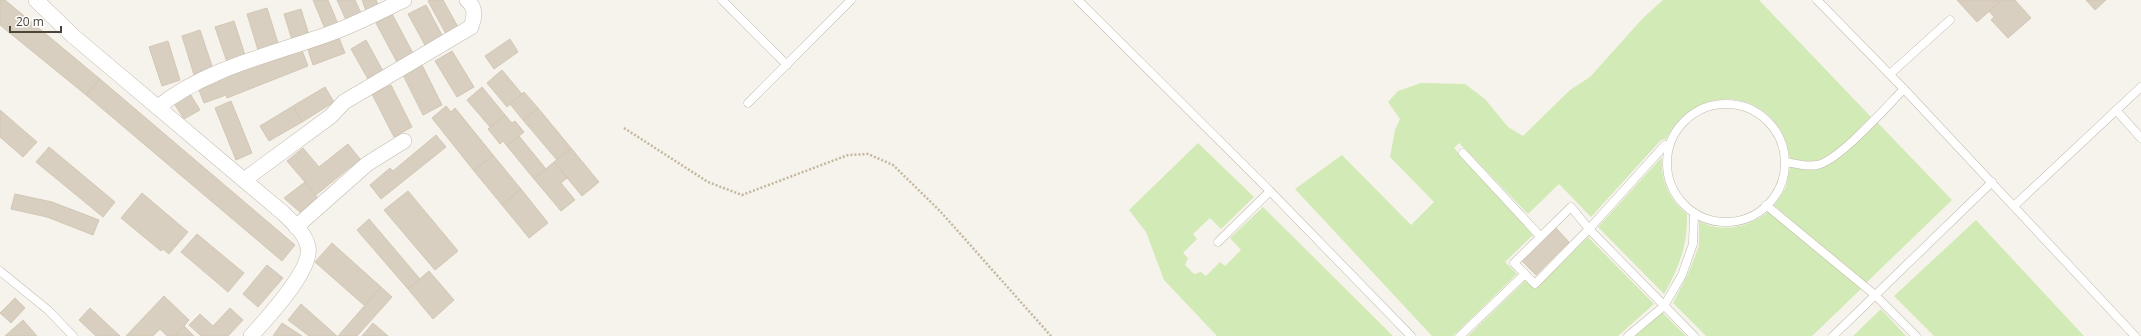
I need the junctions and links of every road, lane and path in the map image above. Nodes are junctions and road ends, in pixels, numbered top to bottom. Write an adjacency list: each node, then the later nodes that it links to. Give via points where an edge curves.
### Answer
1 (36, 0): 14 (street, via 72,35)
2 (404, 0): 14 (street, via 335,31 230,68 176,93)
3 (467, 0): 22 (street, via 475,15 471,27 344,102 331,116)
4 (722, 0): 9 (lane)
5 (851, 0): 9 (lane)
6 (1078, 0): 24 (lane)
7 (1817, 0): 10 (lane)
8 (1950, 20): 10 (lane)
9 (787, 64): 13 (lane)
10 (1890, 74): 12 (lane)
11 (2141, 87): 15 (lane)
12 (1904, 89): 21 (lane, via 1857,136 1830,158 1819,164 1806,166); 23 (lane)
13 (748, 104)
14 (158, 107): 22 (street)
15 (2116, 110): 17 (lane); 26 (lane)
16 (624, 128): 38 (path, via 708,182 742,194 848,155 868,154 894,164 940,211)
17 (2141, 138)
18 (404, 141): 28 (street, via 367,164)
19 (1669, 146): 21 (lane, via 1682,123 1698,110 1717,104 1732,103 1752,109 1774,127 1781,140); 27 (lane, via 1667,166 1671,186 1679,199); 29 (lane, via 1665,145)
20 (1463, 153): 30 (lane)
21 (1787, 162): 25 (lane, via 1782,184)
22 (244, 180): 28 (street)
23 (1992, 182): 26 (lane); 34 (lane)
24 (1270, 191): 31 (lane); 39 (lane)
25 (1766, 205): 27 (lane, via 1756,215 1736,222 1713,221); 34 (lane)
26 (2014, 206): 45 (lane)
27 (1694, 213): 35 (lane, via 1693,244 1688,261)
28 (296, 227): 37 (street, via 308,248 305,267 271,314)
29 (1589, 228): 30 (lane, via 1571,207); 33 (lane, via 1535,284); 35 (lane)
30 (1540, 236): 33 (lane, via 1514,263)
31 (1218, 242)
32 (0, 271): 36 (lane, via 48,310)
33 (1525, 274): 40 (lane)
34 (1875, 295): 43 (lane); 44 (lane)
35 (1664, 306): 41 (lane); 42 (lane)
36 (73, 336)
37 (251, 336)
38 (1050, 336)
39 (1411, 336)
40 (1460, 336)
41 (1628, 336)
42 (1694, 336)
43 (1833, 336)
44 (1916, 336)
45 (2136, 336)

